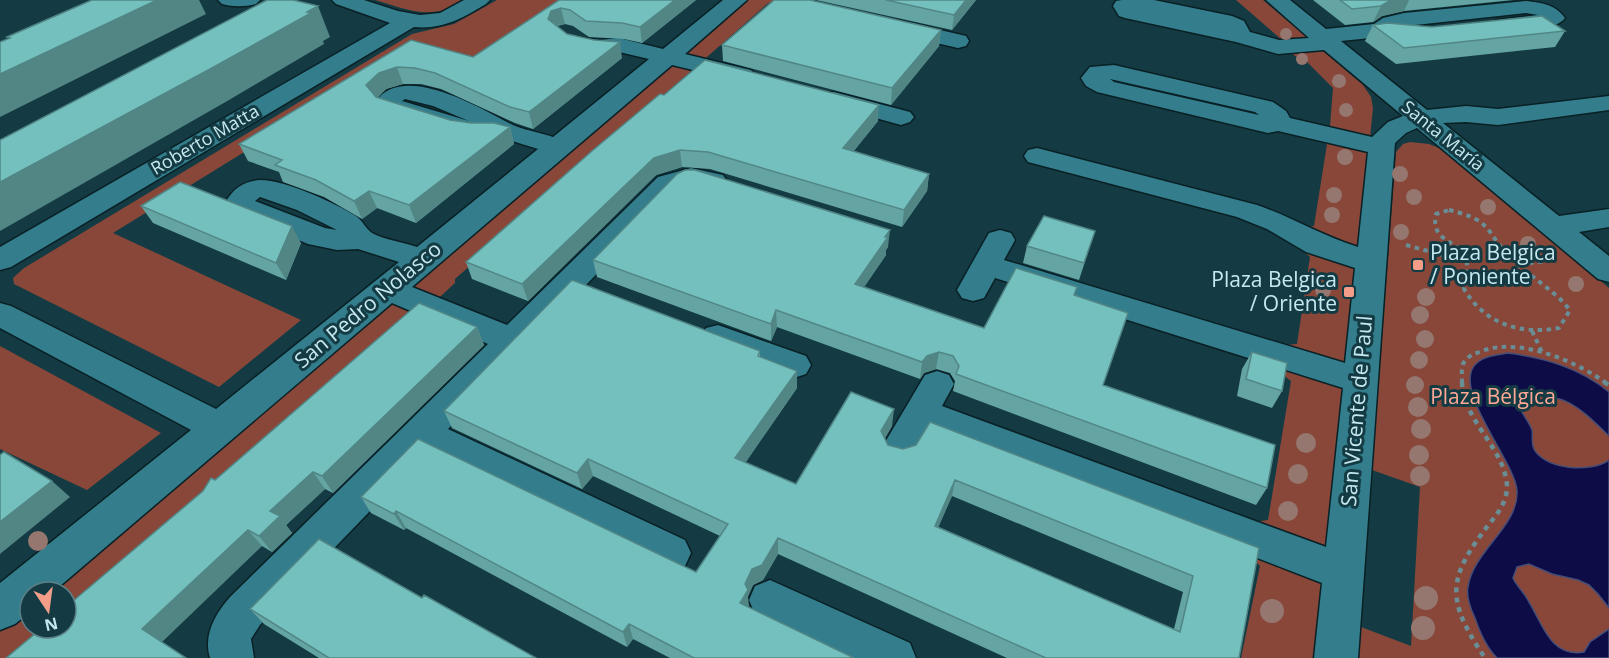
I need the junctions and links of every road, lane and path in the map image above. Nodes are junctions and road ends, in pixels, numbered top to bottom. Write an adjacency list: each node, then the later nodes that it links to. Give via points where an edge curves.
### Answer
1 (229, 0): 2 (street)
2 (249, 0)
3 (343, 0): 7 (street)
4 (479, 0): 7 (street, via 444,19)
5 (736, 0): 13 (street, San Pedro Nolasco)
6 (1277, 0): 11 (street, Santa María)
7 (409, 21): 33 (street, Roberto Matta)
8 (1550, 21): 11 (street, via 1423,34 1380,30)
9 (880, 23): 14 (street, via 963,35)
10 (1242, 36): 11 (street, via 1278,47)
11 (1325, 39): 21 (street, Santa María)
12 (619, 45): 13 (street)
13 (669, 56): 15 (street); 24 (street, San Pedro Nolasco)
14 (944, 59)
15 (768, 82)
16 (1609, 88): 19 (street, via 1474,105)
17 (812, 94): 20 (street)
18 (1609, 104): 19 (street, via 1484,118)
19 (1468, 114): 21 (street)
20 (900, 118)
21 (1423, 120): 25 (street, via 1395,128 1386,134); 29 (street, Santa María)
22 (1278, 123): 22 (street, via 1277,116 1264,107 1114,72 1098,72 1094,78 1106,87 1268,125); 25 (street)
23 (501, 129): 24 (street)
24 (559, 147): 32 (street, San Pedro Nolasco)
25 (1380, 147): 31 (street, San Vicente de Paul)
26 (1037, 156): 31 (street, via 1247,211 1277,222 1317,245)
27 (744, 190): 37 (street, via 699,177 675,179)
28 (1609, 218): 29 (street)
29 (1552, 226): 36 (street, Santa María)
30 (360, 239): 32 (street)
31 (1371, 249): 34 (path); 46 (street, San Vicente de Paul)
32 (423, 259): 38 (street, San Pedro Nolasco)
33 (0, 260)
34 (1469, 262): 42 (path, via 1464,289 1468,299 1489,317 1519,331); 42 (path, via 1436,231 1436,214 1449,210 1484,223 1496,232 1508,255 1570,310 1559,328)
35 (986, 265): 46 (street)
36 (1609, 272)
37 (571, 281): 39 (street); 43 (street)
38 (387, 289): 43 (street); 48 (street, San Pedro Nolasco)
39 (604, 294)
40 (0, 314): 48 (street)
41 (693, 327): 45 (street)
42 (1532, 331): 44 (path)
43 (512, 340): 49 (street)
44 (1542, 353): 47 (path, via 1583,368); 58 (path, via 1504,347 1481,350 1462,366 1463,395 1507,486 1506,499 1469,552 1456,583 1467,629)
45 (794, 365)
46 (1359, 381): 52 (street, San Vicente de Paul)
47 (1609, 385)
48 (220, 428): 54 (street, San Pedro Nolasco)
49 (420, 433): 51 (street); 55 (street, via 235,623 229,636)
50 (900, 449): 52 (street, via 929,398)
51 (670, 553)
52 (1343, 572): 57 (street, San Vicente de Paul)
53 (770, 600): 56 (street)
54 (0, 610)
55 (232, 658)
56 (894, 658)
57 (1336, 658)
58 (1485, 658)

